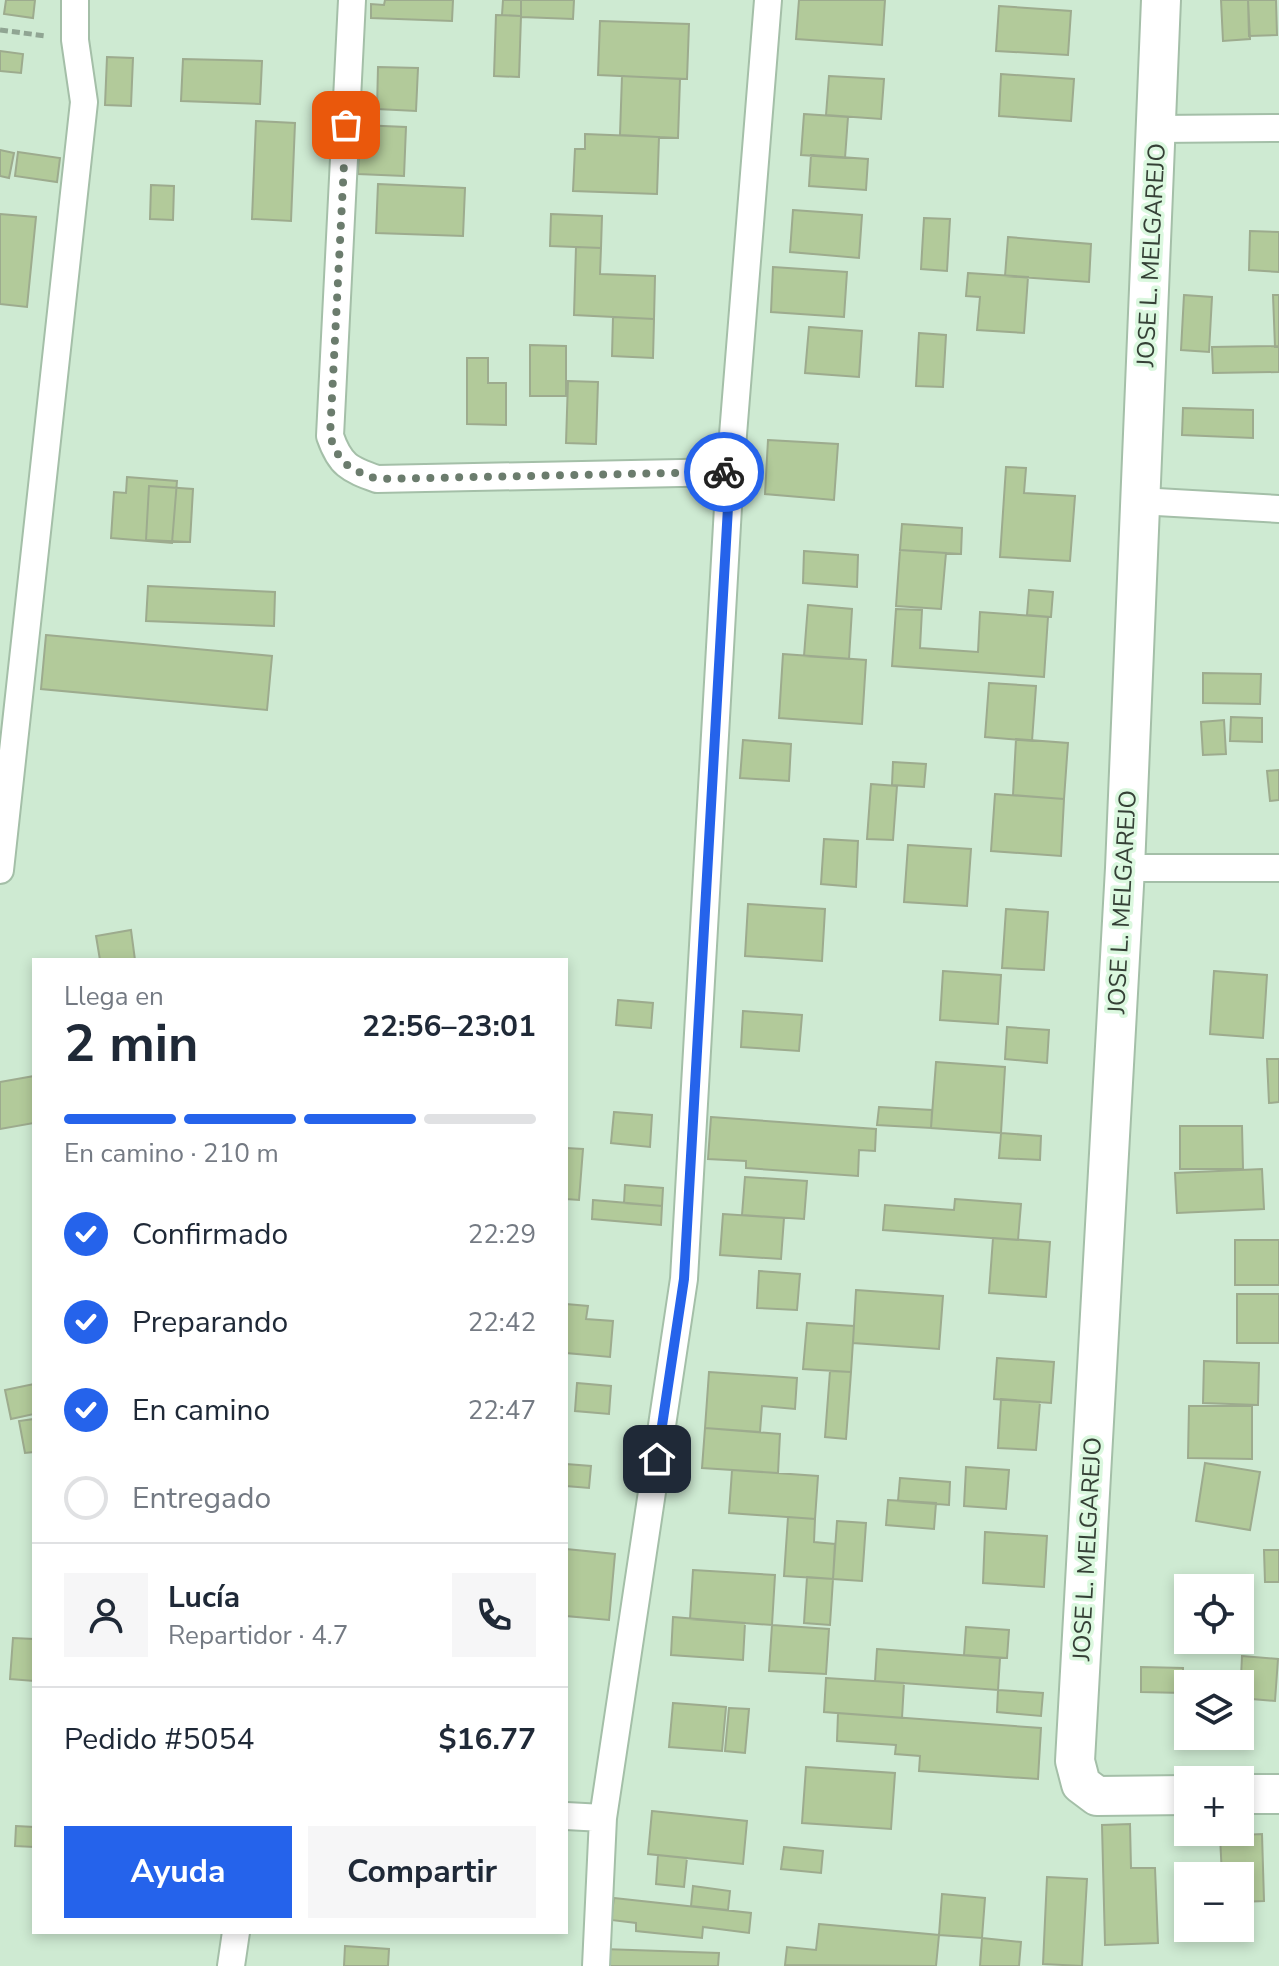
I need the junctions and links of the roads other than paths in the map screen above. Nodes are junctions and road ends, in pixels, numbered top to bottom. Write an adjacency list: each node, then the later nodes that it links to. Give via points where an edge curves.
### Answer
1 (75, 0): 12 (street, via 84,102)
2 (352, 0): 7 (street, via 330,436 348,469 377,479)
3 (768, 0): 7 (street)
4 (1161, 0): 6 (street, JOSE L. MELGAREJO)
5 (1279, 128): 6 (street)
6 (1157, 129): 8 (street, JOSE L. MELGAREJO)
7 (730, 472): 17 (street, via 684,1279)
8 (1139, 501): 9 (street); 10 (street, JOSE L. MELGAREJO)
9 (1279, 509)
10 (1125, 868): 11 (street); 15 (street, JOSE L. MELGAREJO, via 1075,1761 1081,1784 1097,1796)
11 (1279, 868)
12 (0, 870)
13 (1254, 1794): 14 (street)
14 (1279, 1794)
15 (1174, 1795)
16 (568, 1816): 17 (street)
17 (603, 1818): 20 (street)
18 (236, 1934): 19 (street)
19 (231, 1966)
20 (596, 1966)

